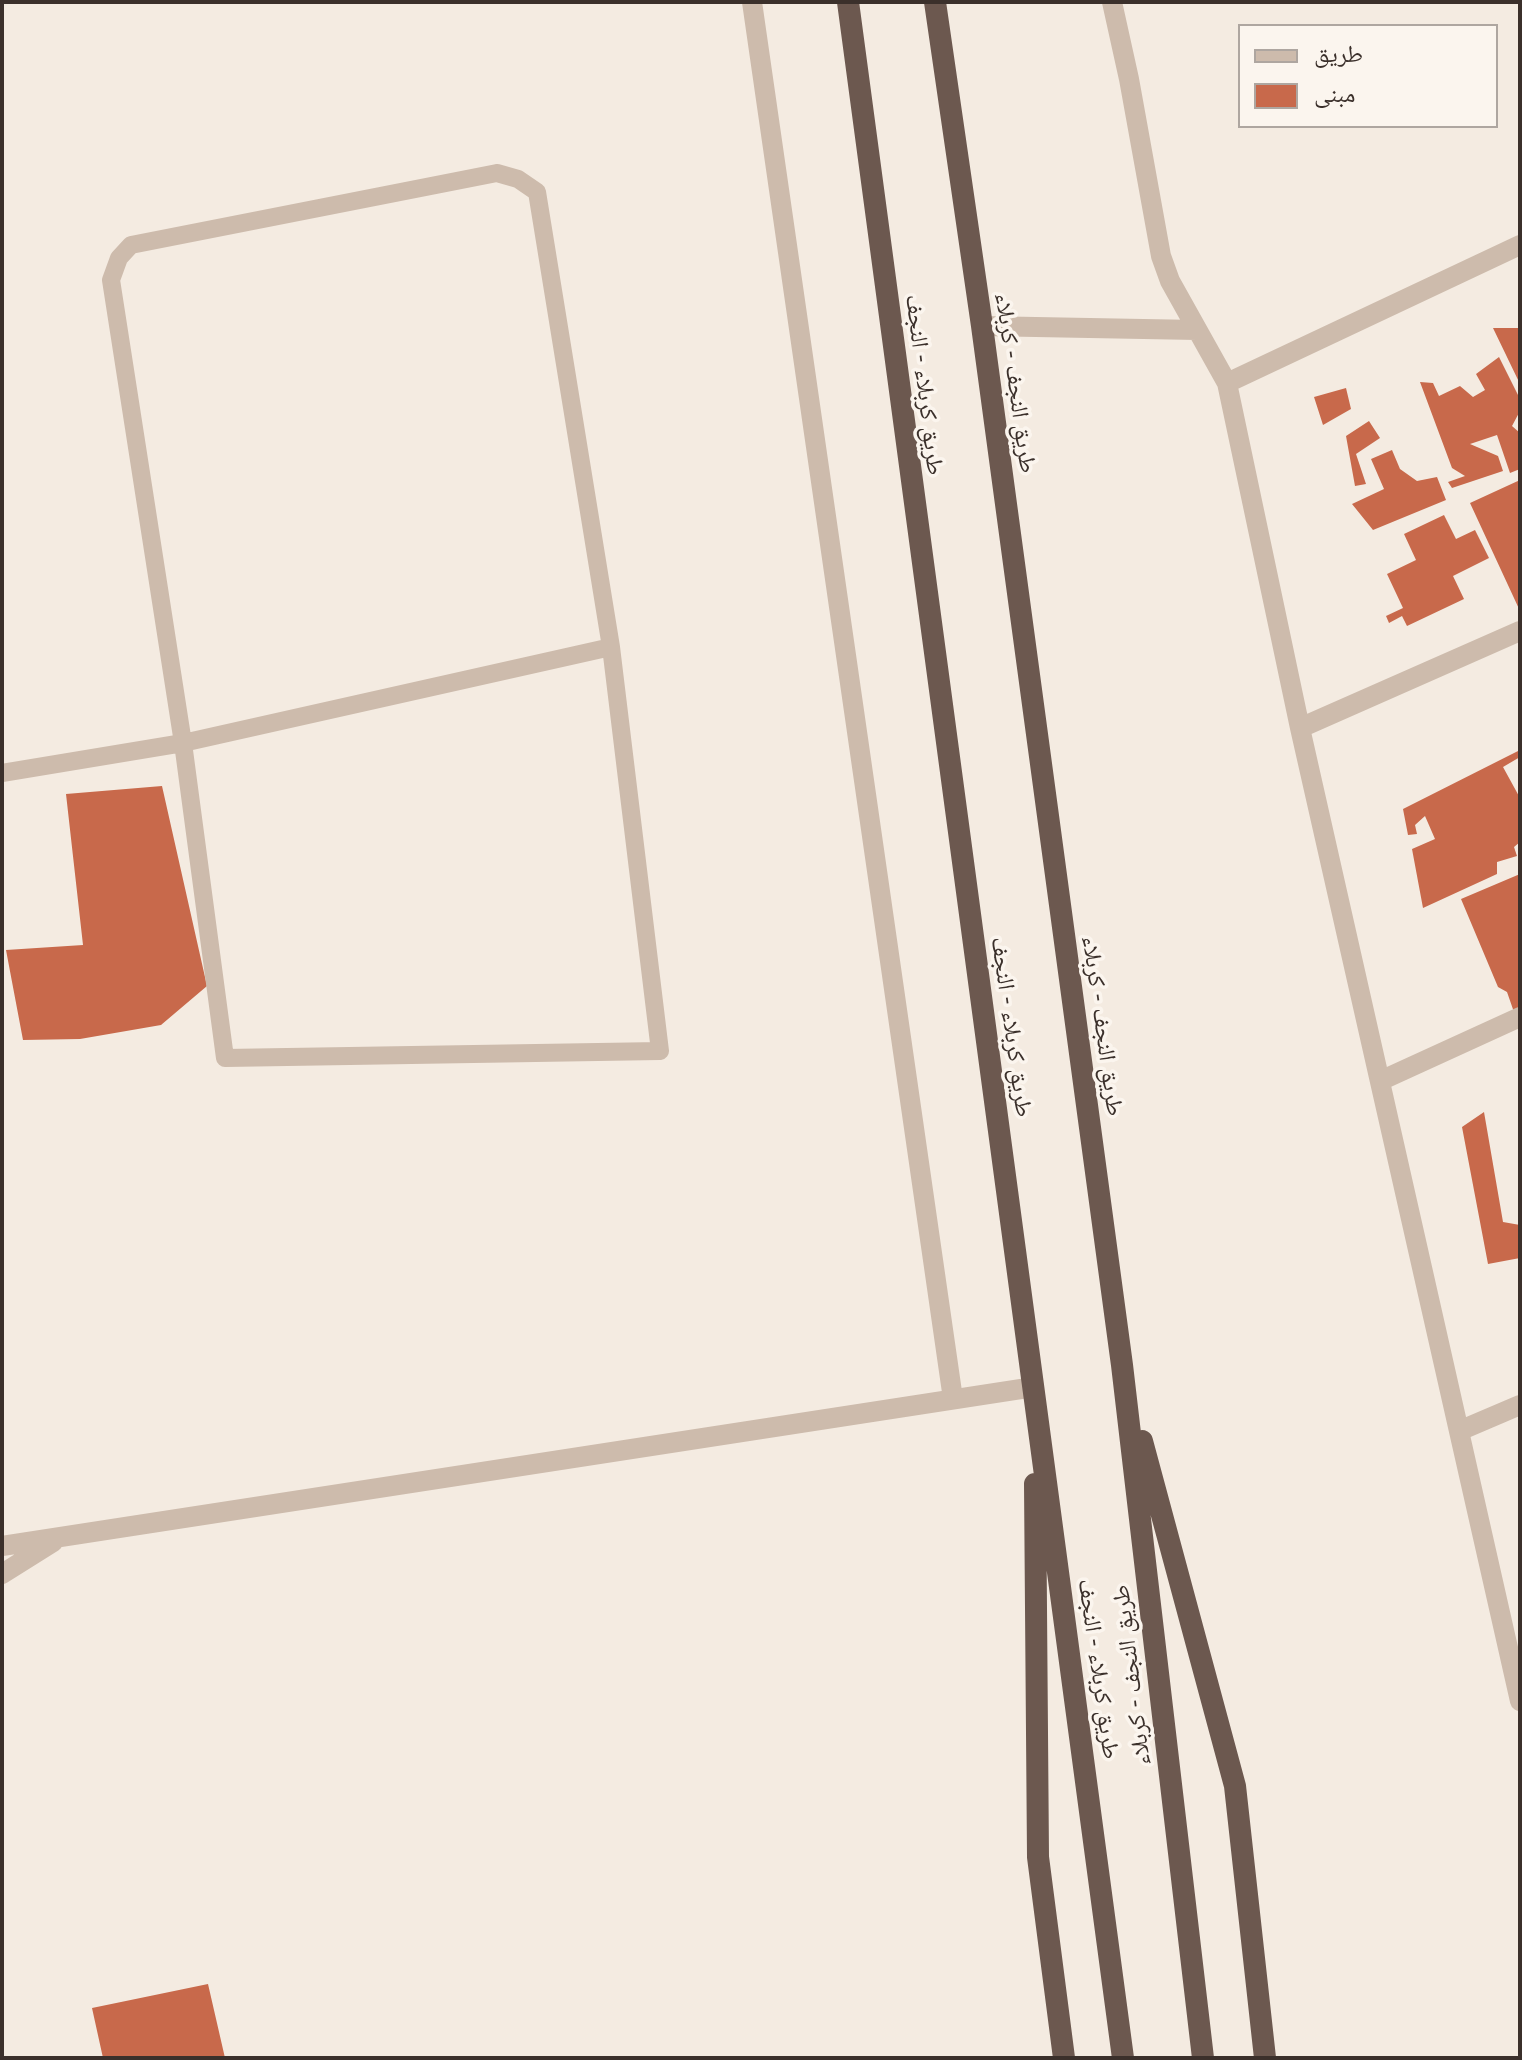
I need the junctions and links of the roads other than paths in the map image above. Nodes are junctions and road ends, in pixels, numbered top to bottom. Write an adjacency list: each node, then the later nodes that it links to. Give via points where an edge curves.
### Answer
1 (752, 2): 18 (street)
2 (848, 2): 17 (highway, طريق کربلاء - النجف)
3 (935, 2): 6 (highway, طريق النجف - کربلاء)
4 (1112, 2): 7 (street, via 1161,256)
5 (1520, 245): 8 (street)
6 (982, 326): 7 (street); 16 (highway, طريق النجف - کربلاء)
7 (1197, 330): 8 (street)
8 (1227, 383): 11 (street)
9 (1520, 631): 11 (street)
10 (611, 647): 12 (lane); 12 (lane, via 660,1051 225,1058); 12 (lane, via 537,192 497,173 131,245 111,280)
11 (1300, 728): 15 (street)
12 (183, 743): 13 (lane)
13 (2, 773)
14 (1520, 1017): 15 (street)
15 (1380, 1081): 20 (street)
16 (1122, 1365): 27 (highway, طريق النجف - کربلاء); 28 (highway, via 1235,1786)
17 (1034, 1387): 18 (street); 25 (highway, via 1038,1857); 26 (highway, طريق کربلاء - النجف)
18 (953, 1399): 21 (street)
19 (1520, 1405): 20 (street)
20 (1459, 1431): 24 (street)
21 (58, 1539): 22 (street); 23 (street)
22 (2, 1546)
23 (2, 1574)
24 (1520, 1701)
25 (1064, 2058)
26 (1123, 2058)
27 (1203, 2058)
28 (1265, 2058)

